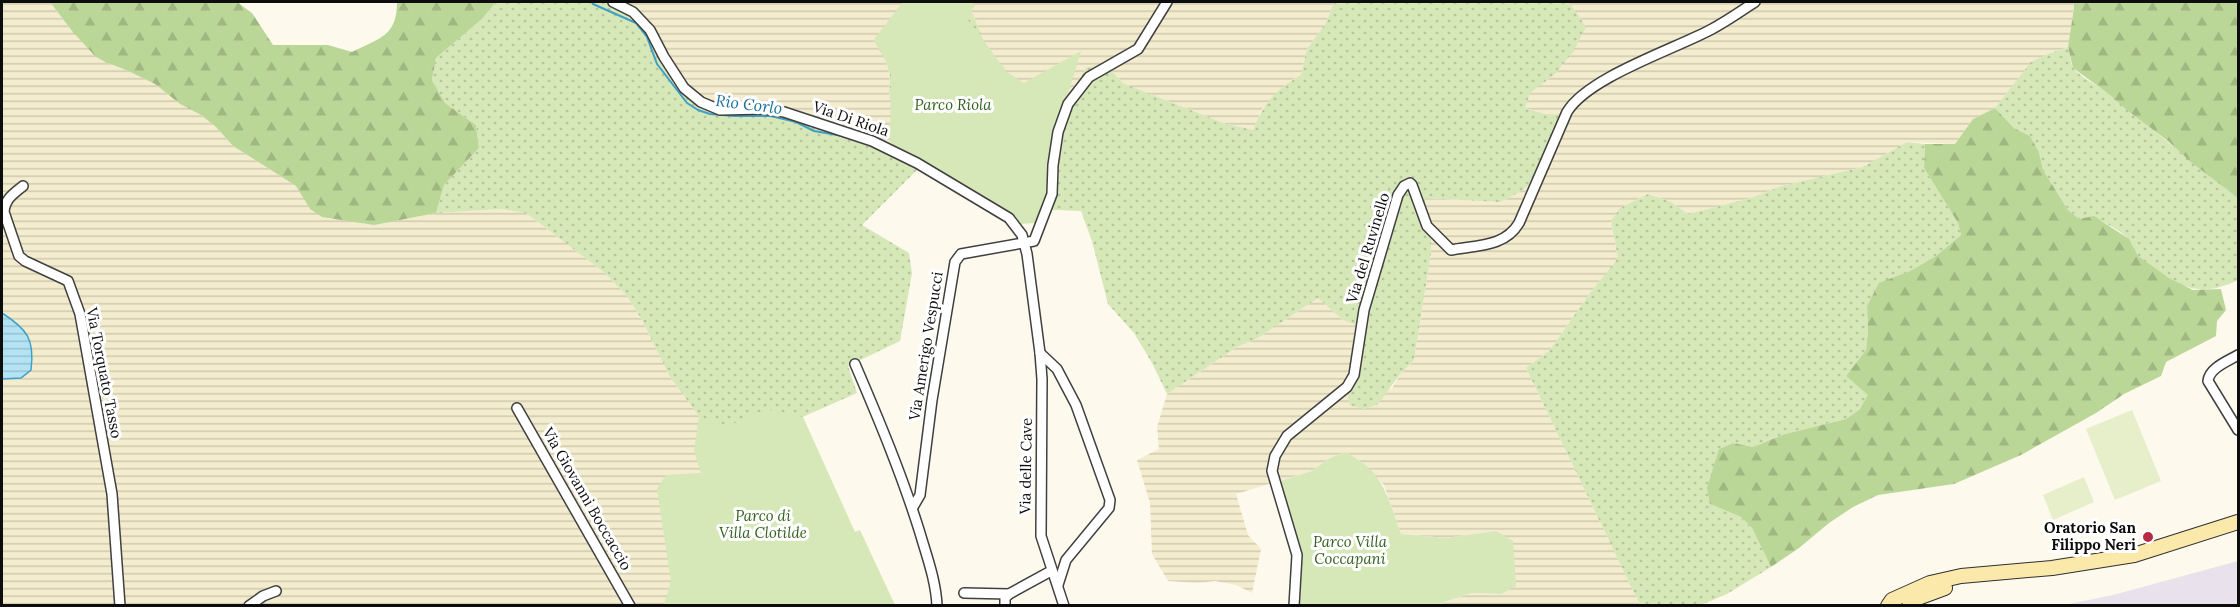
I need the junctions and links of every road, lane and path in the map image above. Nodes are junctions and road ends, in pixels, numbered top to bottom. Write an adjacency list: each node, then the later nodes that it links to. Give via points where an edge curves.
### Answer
1 (613, 2): 5 (street, Via Di Riola, via 633,12 650,30 684,88 701,102 720,110 784,112 872,141 1010,218)
2 (1167, 2): 5 (street, via 1138,49 1089,76 1068,104 1058,132 1052,194 1034,241)
3 (1755, 2): 31 (street, Via del Ruvinello, via 1713,29 1613,75 1575,102 1567,112 1519,223 1504,240 1452,250 1427,226 1412,185 1404,186 1364,310 1354,375 1347,387 1287,436 1275,456 1272,471 1297,555)
4 (23, 186): 25 (street, Via Torquato Tasso, via 8,198 4,212 19,256 68,281 80,314 112,494)
5 (1024, 243): 6 (street, Via delle Cave); 13 (street, Via Amerigo Vespucci, via 962,254 955,262 920,495)
6 (1040, 353): 9 (street); 10 (street, Via delle Cave)
7 (2238, 355): 12 (street, via 2208,377)
8 (855, 364): 13 (street)
9 (1057, 369): 10 (street); 16 (street, via 1076,405 1110,500 1109,508)
10 (1042, 372): 15 (street, Via delle Cave, via 1041,536)
11 (517, 408): 27 (street, Via Giovanni Boccaccio)
12 (2238, 430)
13 (913, 507): 28 (street)
14 (2238, 522): 18 (street, via 2134,555)
15 (1048, 559): 16 (street); 17 (street, Via delle Cave)
16 (1064, 566): 19 (street)
17 (1051, 571): 19 (street, Via delle Cave); 22 (street)
18 (2011, 572): 23 (street, via 1936,590); 24 (street, via 1930,583)
19 (1058, 585): 30 (street, Via delle Cave)
20 (276, 591): 26 (street)
21 (964, 593): 22 (street)
22 (1009, 594): 29 (street)
23 (1914, 602): 24 (street)
24 (1890, 604)
25 (120, 606)
26 (249, 606)
27 (630, 606)
28 (937, 606)
29 (1005, 606)
30 (1065, 606)
31 (1294, 606)

